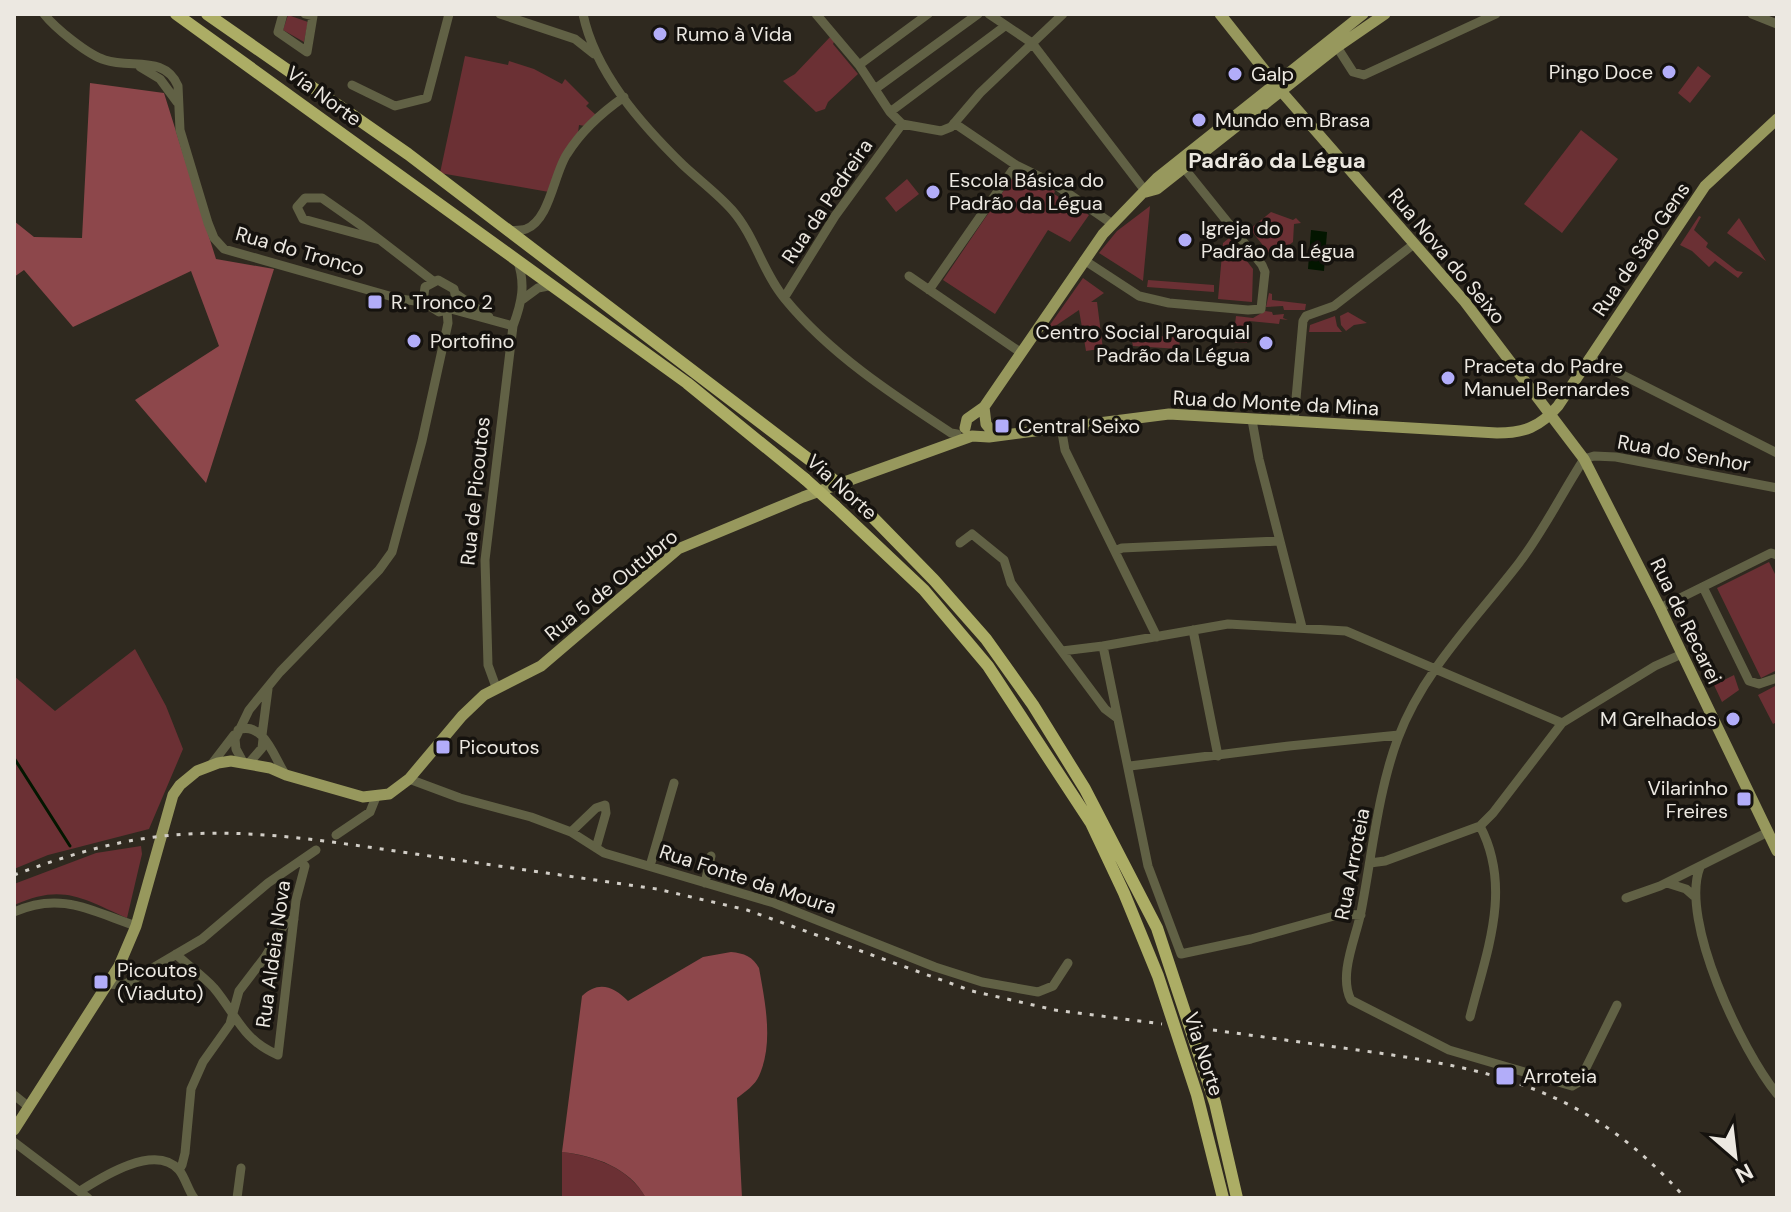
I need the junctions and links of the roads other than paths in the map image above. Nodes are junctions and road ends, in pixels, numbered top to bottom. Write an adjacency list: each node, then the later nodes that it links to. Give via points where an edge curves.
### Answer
1 (44, 14): 51 (street, Rua do Tronco, via 103,60 138,66 160,79 177,102 180,130 219,245 279,266)
2 (176, 14): 42 (highway, Via Norte)
3 (207, 14): 39 (highway, Via Norte)
4 (283, 14): 5 (street, via 278,32 307,52 313,16)
5 (305, 14)
6 (449, 14): 27 (street, via 427,98 395,106)
7 (500, 14): 22 (street)
8 (583, 14): 20 (street)
9 (816, 14): 26 (street)
10 (928, 14): 26 (street)
11 (978, 14): 29 (street)
12 (989, 14): 21 (street)
13 (1220, 14): 28 (main road, Rua Nova do Seixo)
14 (1363, 14): 28 (main road)
15 (1385, 14): 24 (main road)
16 (1496, 14): 24 (street, via 1364,75 1353,72)
17 (1752, 14): 19 (street)
18 (1061, 15): 23 (street)
19 (1777, 24)
20 (585, 25): 22 (street); 25 (street)
21 (1005, 26): 23 (street); 31 (street)
22 (575, 39): 25 (street)
23 (1032, 43): 33 (street); 37 (street)
24 (1337, 47): 28 (main road)
25 (597, 56): 30 (street)
26 (859, 65): 29 (street)
27 (352, 85)
28 (1278, 87): 36 (main road); 37 (main road, via 1157,178); 41 (main road, Rua Nova do Seixo)
29 (875, 89): 31 (street)
30 (624, 97): 39 (street, via 589,125 569,150 539,217 528,228); 49 (street, via 681,163 733,211)
31 (890, 112): 34 (street)
32 (1777, 119): 56 (main road, Rua de São Gens, via 1705,186)
33 (954, 123): 34 (street, via 941,131); 35 (street)
34 (902, 124): 49 (street, Rua da Pedreira)
35 (1016, 165): 38 (street); 47 (street)
36 (1184, 168): 37 (main road); 43 (street, via 1262,265 1261,309 1139,296)
37 (1146, 192): 38 (main road)
38 (1111, 223): 43 (main road)
39 (510, 231): 131 (highway, Via Norte, bridge, via 815,464 851,495 986,639 1085,789 1157,928 1215,1103)
40 (380, 240): 40 (street, Rua do Tronco, via 322,198 305,198 297,207 303,219); 45 (street, Rua do Tronco)
41 (1414, 244): 58 (main road, Rua Nova do Seixo); 61 (street, via 1334,306 1306,316)
42 (517, 259): 46 (highway, Via Norte); 50 (street, Rua de Picoutos)
43 (1084, 260): 55 (main road)
44 (909, 276): 47 (street)
45 (433, 281): 48 (street, Rua do Tronco, via 446,283); 51 (street, via 423,292)
46 (553, 285): 50 (street); 135 (highway, Via Norte, bridge, via 687,383 805,479 924,590 988,666 1091,823 1124,893 1197,1095)
47 (929, 290): 55 (street)
48 (456, 294): 52 (street); 53 (street, Rua do Tronco)
49 (784, 298): 64 (street, via 817,333 881,385 947,430)
50 (523, 299): 54 (street, Rua de Picoutos)
51 (423, 302): 52 (street, Rua do Tronco, via 439,312)
52 (449, 310): 53 (street, Rua do Tronco); 84 (street, via 392,552)
53 (492, 319): 54 (street, Rua do Tronco)
54 (513, 326): 83 (street, Rua de Picoutos, via 485,560 488,665)
55 (1020, 352): 57 (main road)
56 (1589, 358): 58 (main road, Rua de São Gens); 66 (street)
57 (984, 407): 59 (main road); 62 (main road)
58 (1551, 414): 61 (main road, Rua do Monte da Mina, via 1520,433); 67 (main road, Rua de Recarei)
59 (973, 415): 62 (main road); 64 (main road, via 965,421)
60 (1252, 420): 61 (main road, Rua do Monte da Mina); 63 (main road, Rua do Monte da Mina, via 1169,414); 69 (street)
61 (1294, 421)
62 (985, 422): 64 (main road, via 984,431); 65 (main road)
63 (1061, 427): 65 (main road, Rua do Monte da Mina); 71 (street, via 1065,450)
64 (965, 435): 65 (main road, Rua do Monte da Mina); 83 (main road, Rua 5 de Outubro, via 689,543 541,666)
65 (995, 435)
66 (1777, 453)
67 (1584, 459): 68 (street, Rua do Senhor, via 1616,457); 74 (main road, Rua de Recarei); 81 (street, Rua Arroteia, via 1521,560)
68 (1777, 488)
69 (1279, 541): 71 (street); 75 (street)
70 (960, 543): 79 (street, via 972,534 1004,560 1011,583)
71 (1115, 551): 77 (street)
72 (1777, 555): 73 (street, via 1771,553)
73 (1703, 587): 74 (street); 82 (street, via 1749,681 1759,684)
74 (1660, 608): 80 (main road, Rua de Recarei)
75 (1302, 627): 76 (street, via 1228,624); 81 (street, via 1346,631)
76 (1193, 630): 77 (street); 90 (street)
77 (1157, 637): 78 (street)
78 (1103, 646): 79 (street); 85 (street)
79 (1062, 651): 85 (street)
80 (1682, 654): 86 (street); 100 (main road, Rua de Recarei)
81 (1434, 668): 86 (street); 88 (street, Rua Arroteia)
82 (1777, 678)
83 (496, 687): 95 (main road, Rua 5 de Outubro, via 462,716)
84 (268, 689): 87 (street); 89 (street)
85 (1117, 718): 93 (street)
86 (1562, 723): 98 (street)
87 (237, 731): 89 (street, via 252,727); 91 (street, via 235,747); 92 (street)
88 (1399, 735): 90 (street); 107 (street, Rua Arroteia)
89 (262, 737): 91 (street, via 262,748); 94 (street)
90 (1218, 756): 93 (street)
91 (246, 762): 92 (main road); 94 (main road)
92 (211, 765): 117 (main road, via 188,777 173,795)
93 (1130, 766): 115 (street, via 1148,866 1181,954 1341,914)
94 (286, 775): 97 (main road)
95 (409, 779): 97 (main road, Rua 5 de Outubro); 99 (street, Rua Fonte da Moura)
96 (674, 783): 108 (street)
97 (376, 797): 101 (street, Rua 5 de Outubro, via 370,812)
98 (1480, 826): 107 (street); 125 (street, via 1491,851 1497,906)
99 (571, 832): 102 (street, Rua Fonte da Moura); 102 (street, via 605,805)
100 (1768, 832): 104 (main road, Rua de Recarei); 109 (street)
101 (336, 835)
102 (596, 848): 108 (street, Rua Fonte da Moura)
103 (316, 850): 106 (street)
104 (1777, 851)
105 (711, 856): 110 (street)
106 (300, 861): 116 (street, Rua Aldeia Nova, via 305,866); 118 (street)
107 (1370, 863): 115 (street, Rua Arroteia)
108 (650, 866): 110 (street, Rua Fonte da Moura)
109 (1700, 867): 111 (street); 112 (street)
110 (705, 883): 119 (street, Rua Fonte da Moura, via 774,903 935,967 1009,988 1046,989)
111 (1667, 883): 112 (street); 113 (street)
112 (1694, 896): 126 (street, via 1722,996)
113 (1626, 898)
114 (14, 912): 117 (street, via 31,905 77,904)
115 (1361, 915): 123 (street, Rua Arroteia, via 1347,972 1351,1000 1449,1050 1572,1086 1579,1082)
116 (294, 919): 124 (street, via 286,922 239,991); 124 (street, Rua Aldeia Nova, via 278,1055)
117 (136, 926): 120 (main road)
118 (176, 954): 121 (street); 124 (street, via 209,982)
119 (1068, 963)
120 (119, 966): 121 (street, via 132,972); 122 (main road)
121 (147, 970): 122 (street, via 124,985)
122 (108, 984): 128 (main road)
123 (1617, 1005)
124 (232, 1016): 133 (street, via 191,1089)
125 (1470, 1017)
126 (1777, 1094)
127 (14, 1095): 128 (street)
128 (29, 1107): 129 (main road)
129 (14, 1130)
130 (14, 1142): 134 (street)
131 (1229, 1163): 138 (highway, Via Norte); 139 (highway)
132 (241, 1168): 137 (street)
133 (179, 1170): 134 (street, via 163,1161 133,1163); 136 (street)
134 (84, 1195)
135 (1222, 1196)
136 (194, 1198)
137 (237, 1198)
138 (1237, 1198)
139 (1246, 1198)

